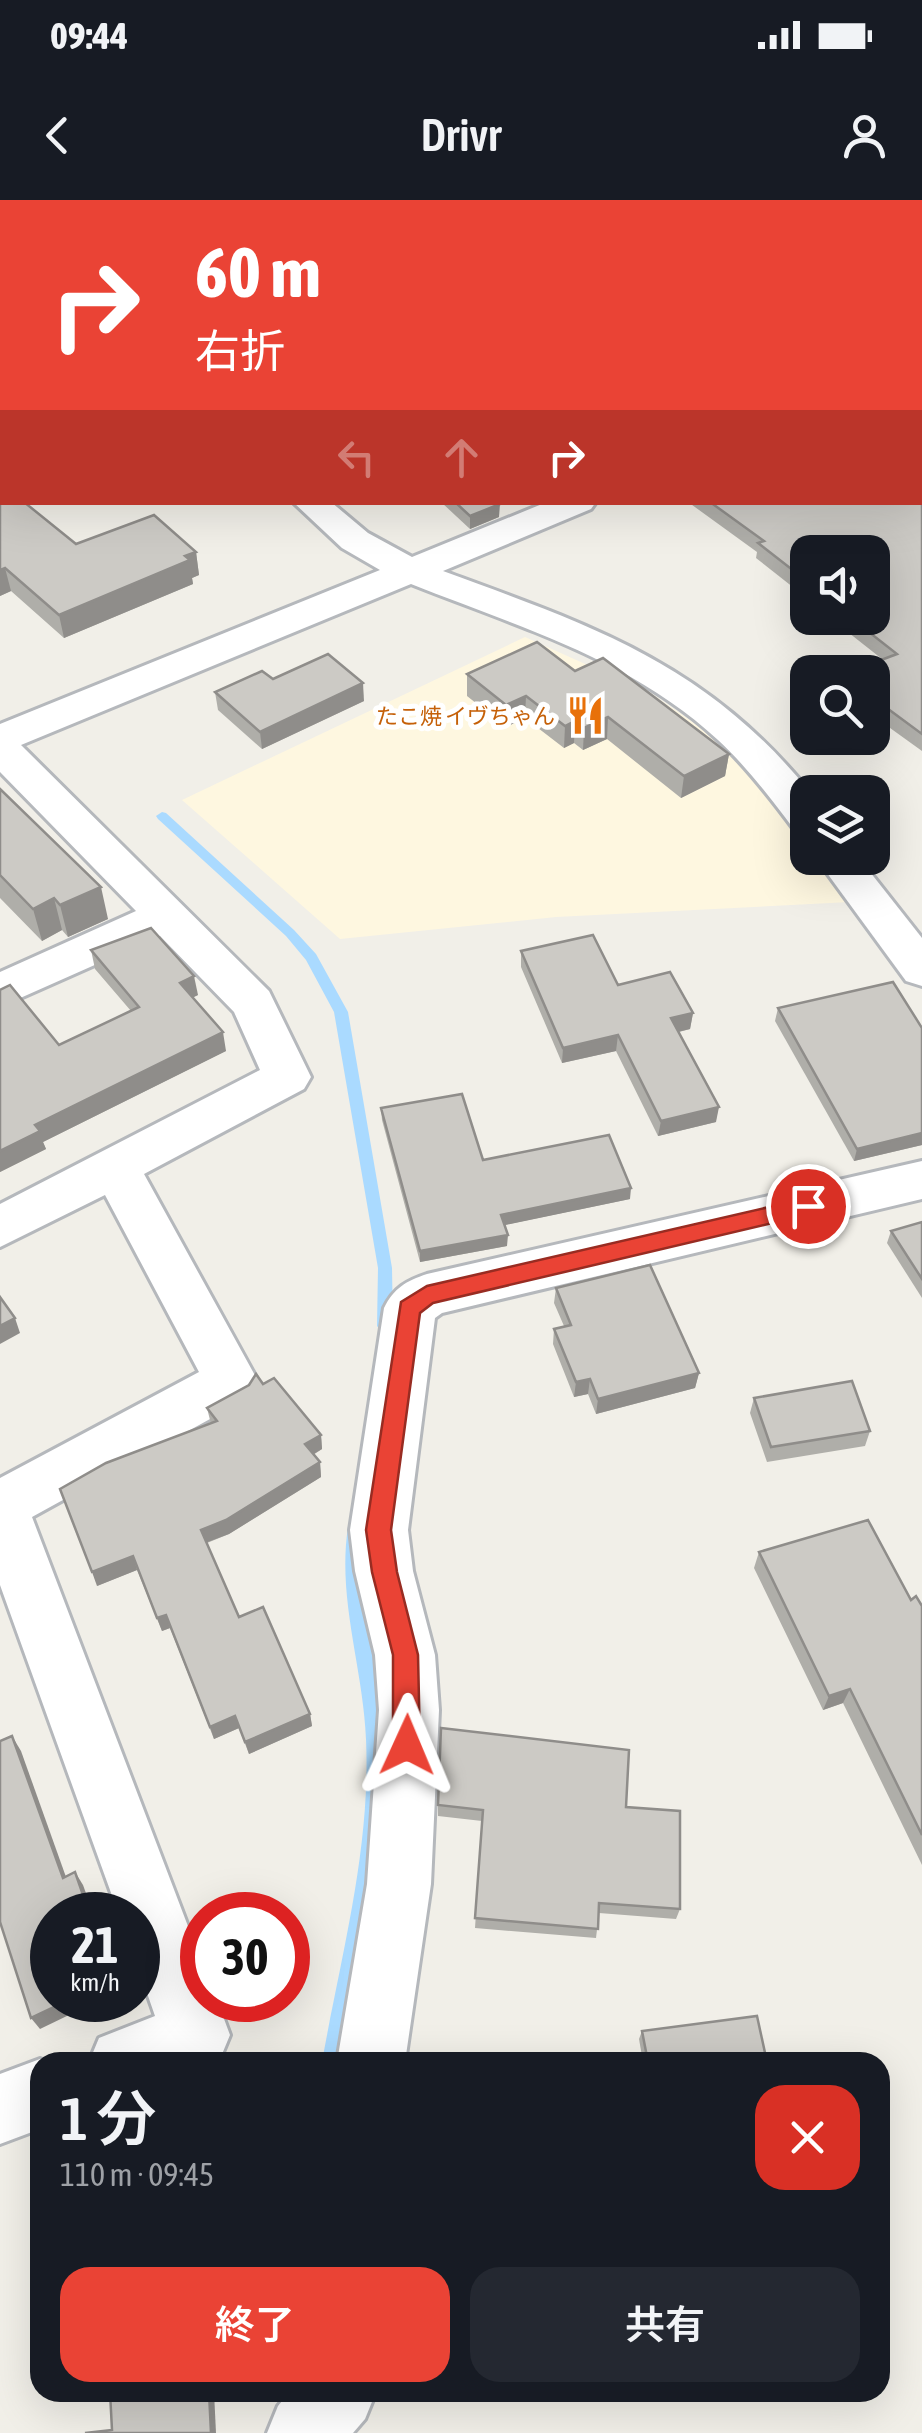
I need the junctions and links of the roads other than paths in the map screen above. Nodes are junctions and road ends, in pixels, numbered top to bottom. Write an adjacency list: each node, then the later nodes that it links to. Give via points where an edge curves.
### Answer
1 (313, 505): 3 (street, via 350,539)
2 (572, 505): 3 (street)
3 (409, 572): 4 (street); 6 (street, via 593,641 656,676 721,720)
4 (0, 739)
5 (0, 748): 8 (street)
6 (790, 795)
7 (851, 875): 9 (street)
8 (166, 915): 10 (street); 11 (street, via 252,1003 287,1077)
9 (922, 970)
10 (0, 990)
11 (116, 1169): 13 (street); 14 (street, via 231,1381 0,1506 196,2035)
12 (922, 1180): 15 (street, via 427,1295 410,1308 378,1530 406,1655 408,1710 399,1884)
13 (0, 1227)
14 (150, 2052)
15 (373, 2052)
16 (30, 2098): 17 (street)
17 (0, 2109)
18 (330, 2402): 19 (street)
19 (305, 2433)

